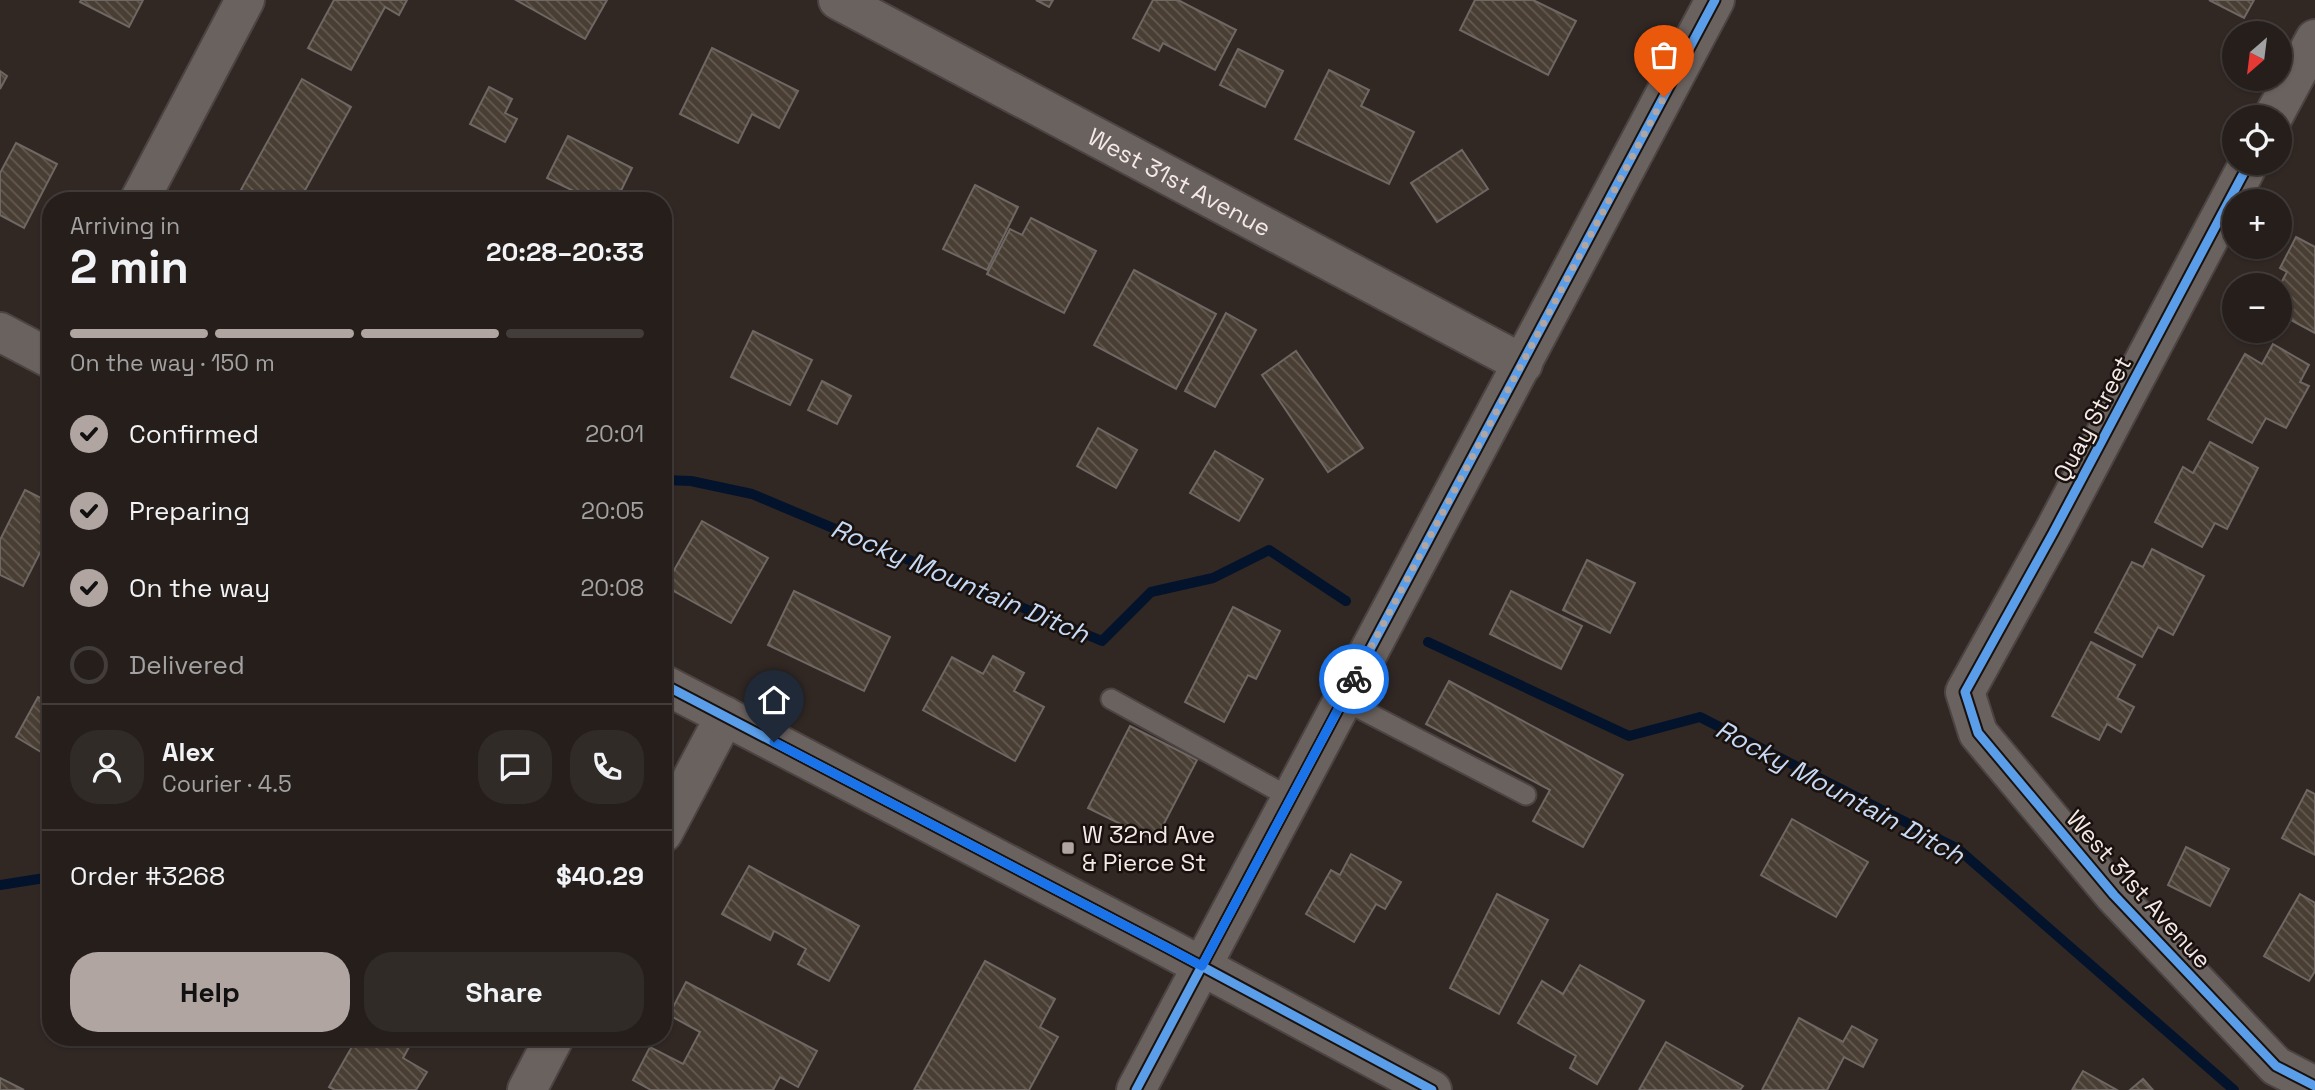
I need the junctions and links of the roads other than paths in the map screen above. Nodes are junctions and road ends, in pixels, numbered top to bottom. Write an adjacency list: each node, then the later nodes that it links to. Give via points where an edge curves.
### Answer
1 (245, 0): 7 (street)
2 (838, 0): 10 (street, West 31st Avenue)
3 (1715, 0): 10 (street)
4 (2315, 38): 5 (street)
5 (2279, 105)
6 (2243, 175): 12 (street, Quay Street)
7 (144, 192)
8 (0, 332): 9 (street)
9 (42, 354)
10 (1523, 363): 14 (street)
11 (672, 689): 15 (street)
12 (1965, 692): 21 (street, West 31st Avenue, via 1978,733 2114,895 2276,1066)
13 (1111, 699): 17 (lane)
14 (1343, 700): 16 (lane); 17 (street)
15 (725, 716): 18 (street); 19 (street)
16 (1526, 795)
17 (1291, 799): 19 (street)
18 (672, 816)
19 (1202, 966): 23 (street); 24 (street)
20 (550, 1046): 22 (street)
21 (2315, 1086)
22 (527, 1090)
23 (1136, 1090)
24 (1432, 1090)

